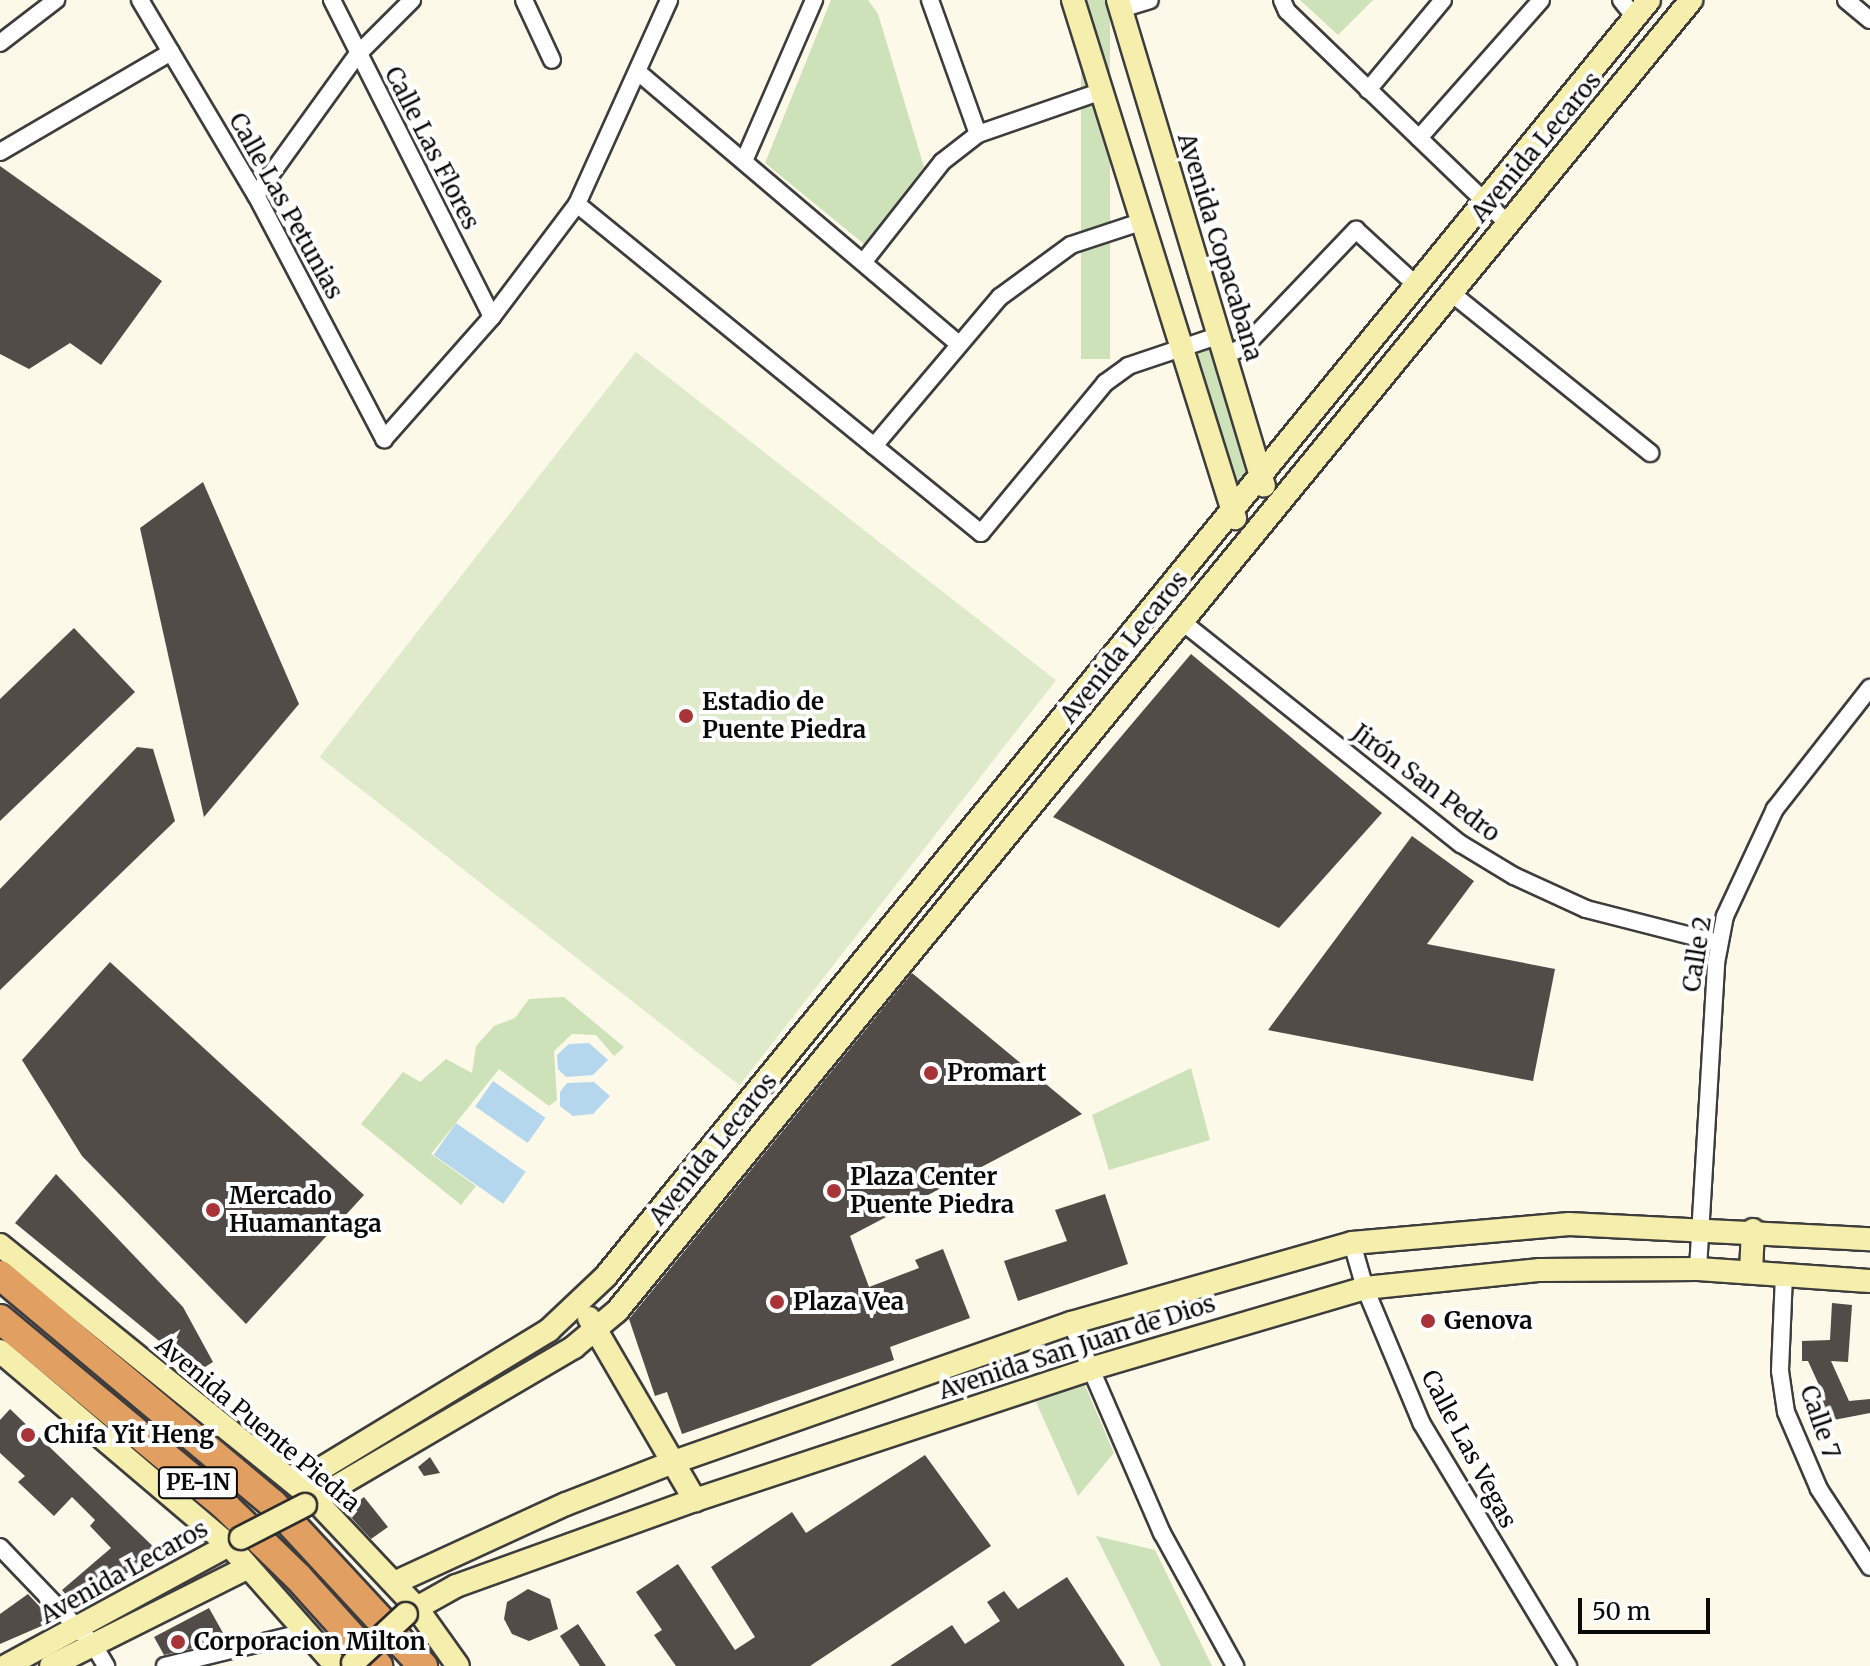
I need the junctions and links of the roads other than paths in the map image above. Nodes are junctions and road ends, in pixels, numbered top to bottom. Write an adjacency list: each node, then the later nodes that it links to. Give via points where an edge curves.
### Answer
1 (56, 0): 19 (street)
2 (140, 0): 20 (street, Calle Las Petunias)
3 (332, 0): 21 (street, Calle Las Flores)
4 (412, 0): 21 (street)
5 (524, 0): 22 (street)
6 (669, 0): 23 (street)
7 (814, 0): 29 (street)
8 (930, 0): 26 (street)
9 (1073, 0): 25 (main road)
10 (1150, 0): 16 (street)
11 (1282, 0): 24 (street)
12 (1443, 0): 24 (street)
13 (1541, 0): 27 (street)
14 (1691, 0): 34 (main road, Avenida Lecaros)
15 (1846, 0): 18 (street)
16 (1119, 4): 40 (main road, Avenida Copacabana)
17 (1635, 6): 31 (main road, Avenida Lecaros)
18 (1870, 20)
19 (0, 43)
20 (171, 52): 28 (street); 30 (street, Calle Las Petunias)
21 (357, 55): 30 (street); 38 (street, Calle Las Flores)
22 (552, 60)
23 (638, 72): 29 (street); 32 (street)
24 (1368, 90): 27 (street)
25 (1102, 91): 26 (street); 33 (main road)
26 (978, 134): 35 (street, via 942,162)
27 (1419, 138): 31 (street)
28 (0, 152)
29 (744, 161): 35 (street)
30 (256, 195): 38 (street, Calle Las Petunias, via 384,439)
31 (1485, 202): 34 (street); 36 (main road, Avenida Lecaros)
32 (577, 204): 38 (street); 42 (street)
33 (1144, 221): 39 (street, via 1071,245 1036,267 1000,297); 41 (main road)
34 (1507, 223): 37 (main road, Avenida Lecaros)
35 (865, 260): 39 (street)
36 (1416, 285): 40 (street, via 1356,230 1255,336); 44 (main road, Avenida Lecaros)
37 (1450, 292): 43 (street); 45 (main road, Avenida Lecaros)
38 (492, 317)
39 (959, 344): 42 (street)
40 (1223, 345): 41 (street); 44 (main road, Avenida Copacabana)
41 (1184, 348): 42 (street, via 1128,366 1105,383 981,533); 46 (main road)
42 (874, 446)
43 (1650, 453)
44 (1260, 474): 45 (main road, Avenida Copacabana); 46 (main road, Avenida Lecaros)
45 (1271, 510): 47 (main road, Avenida Lecaros)
46 (1232, 511): 47 (main road); 62 (main road, Avenida Lecaros)
47 (1244, 543): 48 (main road, Avenida Lecaros)
48 (1180, 620): 50 (street, Jirón San Pedro, via 1461,844 1514,876 1586,909 1657,932); 65 (main road, Avenida Lecaros)
49 (1870, 688): 50 (street, Calle 2, via 1775,809 1741,873)
50 (1718, 943): 51 (street, Calle 2)
51 (1700, 1227): 52 (main road, Avenida San Juan de Dios); 54 (main road, Avenida San Juan de Dios, via 1569,1224); 56 (street, Calle 2)
52 (1753, 1230): 53 (main road, Avenida San Juan de Dios); 57 (main road)
53 (1870, 1239)
54 (1352, 1243): 61 (street, Calle Las Vegas); 64 (main road, Avenida San Juan de Dios)
55 (0, 1245): 69 (main road, Avenida Puente Piedra)
56 (1698, 1269): 57 (main road, Avenida San Juan de Dios); 61 (main road, Avenida San Juan de Dios, via 1540,1270)
57 (1751, 1272): 59 (main road, Avenida San Juan de Dios)
58 (0, 1275): 84 (highway, PE-1N, via 273,1504)
59 (1784, 1275): 60 (main road, Avenida San Juan de Dios); 73 (street, Calle 7, via 1780,1371 1786,1412 1819,1489)
60 (1870, 1281)
61 (1365, 1288): 67 (main road, Avenida San Juan de Dios); 87 (street, Calle Las Vegas, via 1422,1424)
62 (579, 1305): 65 (main road); 69 (main road, Avenida Lecaros)
63 (0, 1319): 79 (highway, PE-1N, via 225,1506 298,1577)
64 (1071, 1323): 67 (street); 68 (main road, Avenida San Juan de Dios)
65 (598, 1329): 68 (main road); 69 (main road, Avenida Lecaros, via 492,1398)
66 (0, 1351): 71 (main road)
67 (1090, 1369): 70 (main road, Avenida San Juan de Dios); 86 (street, via 1162,1533)
68 (674, 1462): 70 (main road); 75 (main road, Avenida San Juan de Dios, via 566,1504)
69 (305, 1496): 71 (main road, Avenida Lecaros, bridge); 75 (main road, Avenida Puente Piedra)
70 (695, 1500): 76 (main road, Avenida San Juan de Dios, via 456,1586)
71 (235, 1542): 74 (main road); 78 (main road, Avenida Lecaros)
72 (0, 1547): 78 (street)
73 (1870, 1567)
74 (247, 1568): 77 (main road); 78 (main road, Avenida Lecaros)
75 (394, 1583): 76 (main road, Avenida Puente Piedra)
76 (411, 1610): 79 (main road, Avenida San Juan de Dios, bridge); 85 (main road, Avenida Puente Piedra)
77 (306, 1632): 79 (main road); 83 (street)
78 (85, 1636): 80 (main road, Avenida Lecaros); 81 (main road, Avenida Lecaros); 82 (street)
79 (354, 1665)
80 (6, 1666)
81 (51, 1666)
82 (106, 1666)
83 (165, 1666)
84 (423, 1666)
85 (458, 1666)
86 (1235, 1666)
87 (1568, 1666)

